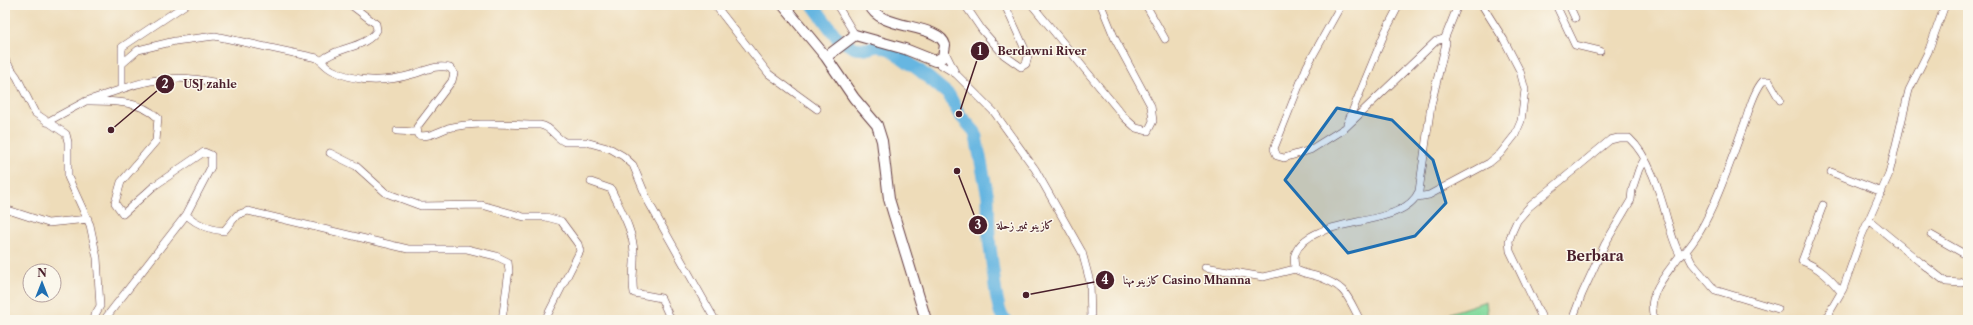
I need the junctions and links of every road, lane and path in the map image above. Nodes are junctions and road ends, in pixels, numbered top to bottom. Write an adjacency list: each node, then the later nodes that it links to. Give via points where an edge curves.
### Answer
1 (185, 5): 29 (street, via 122,47)
2 (351, 5): 27 (street, via 376,24 377,30 368,39 333,52)
3 (715, 5): 35 (street, via 769,74)
4 (783, 5): 25 (street)
5 (837, 5): 20 (street)
6 (870, 5): 24 (street, via 874,12 887,19 928,32 941,39 945,45)
7 (965, 5): 8 (street, via 1004,55 1021,68 1026,64 1028,56)
8 (1006, 5)
9 (1032, 5): 10 (street, via 1126,118 1136,128 1148,132 1153,121 1151,106)
10 (1101, 5)
11 (1146, 5): 21 (street)
12 (1341, 5): 37 (street, via 1307,66 1274,149 1277,156 1294,156 1310,150)
13 (1399, 5): 37 (street)
14 (1458, 5): 22 (street)
15 (1482, 5): 45 (street, via 1520,71 1525,90 1521,121 1515,135 1489,163 1429,195)
16 (1556, 5): 23 (street, via 1575,45)
17 (1569, 5): 19 (street)
18 (1945, 5): 44 (street, via 1928,52 1909,90 1889,174)
19 (1575, 18)
20 (851, 37): 25 (street); 28 (street, via 905,49)
21 (1165, 39)
22 (1444, 40): 37 (street, via 1436,41); 45 (street, via 1446,44 1431,105)
23 (1600, 51)
24 (944, 52): 28 (street, via 941,58); 30 (street)
25 (826, 57): 66 (street, via 854,98 877,125 882,141 888,199)
26 (5, 60): 36 (street, via 17,77 35,113)
27 (321, 61): 29 (street, via 317,58 215,36 175,41 138,50); 39 (street, via 344,75 376,80 397,79 434,67 450,68 454,73 452,81)
28 (935, 61): 30 (street)
29 (123, 63): 32 (street)
30 (956, 74): 67 (street, via 994,112 1035,169 1082,252 1090,282)
31 (213, 82): 32 (street, via 182,78 165,79)
32 (122, 89): 34 (street)
33 (1780, 100): 52 (street, via 1769,81 1763,81 1716,197 1698,232)
34 (86, 101): 36 (street); 48 (street, via 133,105 150,110 158,118 156,141 121,182 115,203 123,214 154,186 184,165 204,152 211,155 211,167)
35 (817, 109)
36 (47, 122): 49 (street, via 66,134 68,177)
37 (1345, 128)
38 (397, 131): 39 (street)
39 (416, 132): 65 (street, via 422,136 448,128 474,125 540,125 565,142 586,142 617,152 633,165 648,201)
40 (330, 153): 63 (street, via 356,166 386,193 421,206 482,205 524,217 561,221 580,249)
41 (1644, 160): 52 (street, via 1655,181); 69 (street, via 1629,138 1610,140 1541,196 1517,221 1510,241 1510,250); 70 (street, via 1632,190 1631,200 1605,244 1582,294 1574,315)
42 (1831, 172): 44 (street)
43 (591, 182): 64 (street, via 611,190 628,223 635,255 632,283 634,293 661,298)
44 (1882, 192): 50 (street)
45 (1417, 197): 55 (street, via 1408,205 1378,217 1312,235 1299,246 1294,255)
46 (1823, 204): 57 (street, via 1802,261 1813,265 1829,277)
47 (5, 209): 49 (street, via 48,223)
48 (186, 215): 61 (street); 62 (street, via 195,223 224,231 237,215 248,211 408,249 467,249 496,256 508,262 509,271)
49 (88, 219): 60 (street, via 97,258 101,301)
50 (1869, 220): 56 (street, via 1946,282); 57 (street)
51 (1931, 235): 53 (street)
52 (1683, 253): 58 (street, via 1714,290); 71 (street, via 1658,286 1653,298)
53 (1968, 256)
54 (1205, 268): 55 (street, via 1263,277)
55 (1295, 269): 68 (street, via 1343,289)
56 (1968, 280)
57 (1841, 292): 59 (street)
58 (1778, 309)
59 (1828, 318)
60 (92, 320)
61 (104, 320)
62 (502, 320)
63 (546, 320)
64 (671, 320)
65 (714, 320)
66 (926, 320)
67 (1091, 320)
68 (1360, 320)
69 (1543, 320)
70 (1576, 320)
71 (1654, 320)

